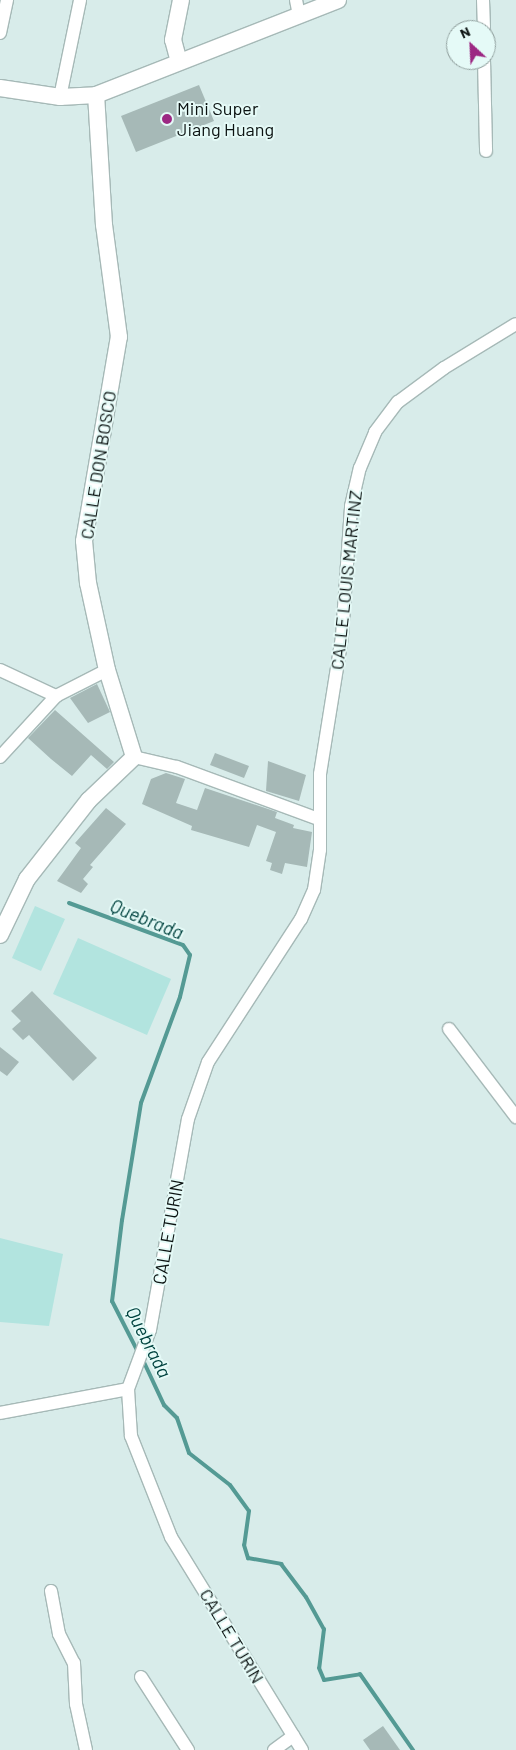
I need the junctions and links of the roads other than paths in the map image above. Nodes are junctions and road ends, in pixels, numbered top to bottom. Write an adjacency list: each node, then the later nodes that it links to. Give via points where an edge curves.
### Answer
1 (7, 0): 8 (street)
2 (80, 0): 13 (street)
3 (181, 0): 9 (street, via 173,40)
4 (338, 0): 6 (street)
5 (483, 0): 7 (street)
6 (297, 7): 9 (street)
7 (484, 20)
8 (0, 34)
9 (179, 62): 12 (street)
10 (484, 70): 14 (street)
11 (0, 88): 13 (street)
12 (96, 95): 13 (street); 17 (street, CALLE DON BOSCO, via 104,225 119,337 84,541 88,583)
13 (60, 97)
14 (486, 151)
15 (516, 324): 21 (street, CALLE LOUIS MARTINZ, via 444,368 406,397 375,432 360,468 352,506 342,636 320,774)
16 (0, 670): 18 (street)
17 (108, 670): 18 (street); 20 (street, CALLE DON BOSCO)
18 (56, 696): 19 (street)
19 (0, 757)
20 (134, 757): 21 (street, via 176,767); 22 (street, via 89,800 27,879)
21 (318, 819): 25 (street, CALLE TURIN, via 320,850 314,890 301,919 208,1062 188,1119 150,1330)
22 (0, 935)
23 (449, 1029): 24 (street)
24 (516, 1117)
25 (128, 1389): 26 (street); 29 (street, CALLE TURIN, via 131,1436 171,1537)
26 (0, 1413)
27 (51, 1590): 30 (street, via 59,1634 74,1663 76,1704)
28 (141, 1677): 31 (street)
29 (293, 1736): 32 (street); 33 (street, CALLE TURIN)
30 (86, 1750)
31 (188, 1750)
32 (274, 1750)
33 (302, 1750)

